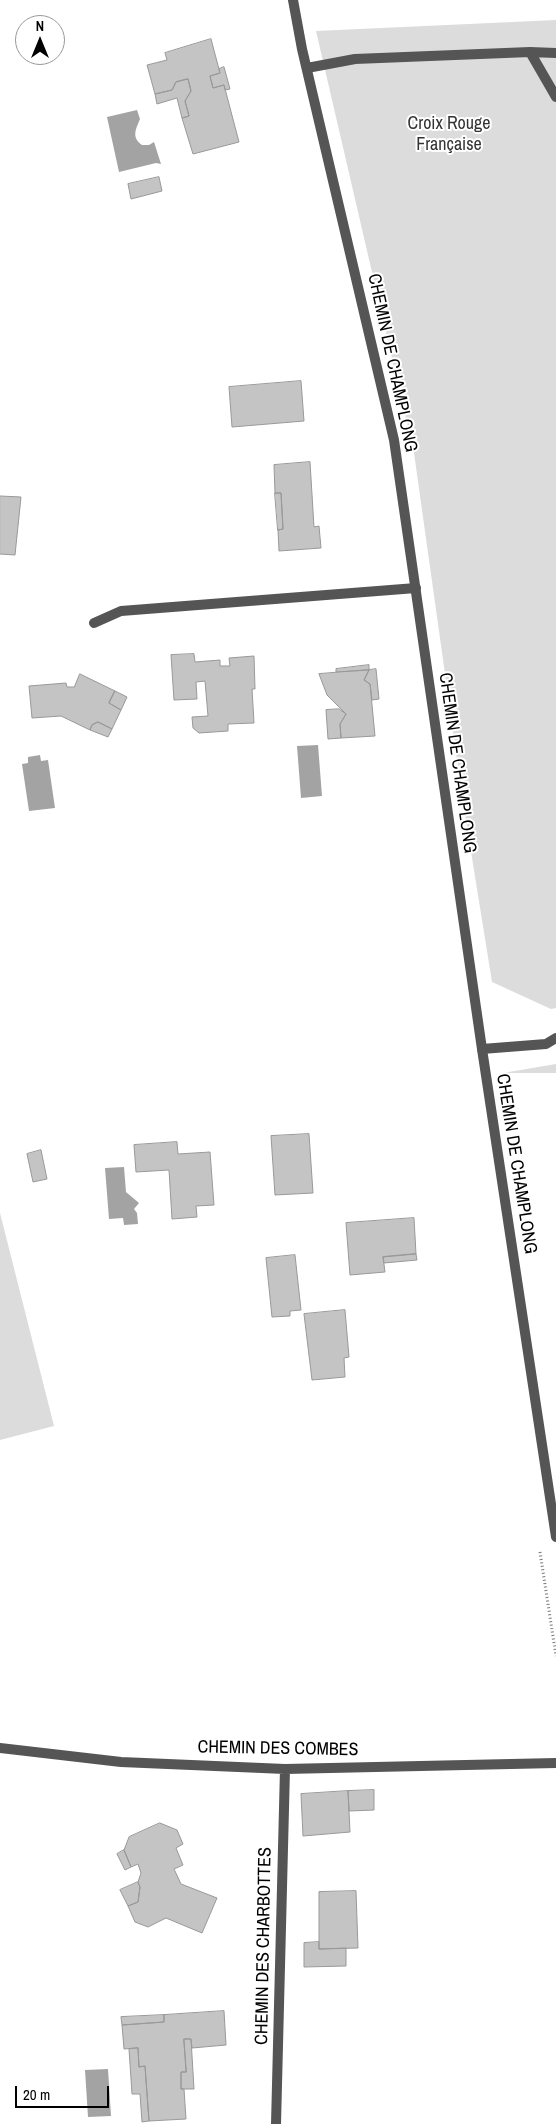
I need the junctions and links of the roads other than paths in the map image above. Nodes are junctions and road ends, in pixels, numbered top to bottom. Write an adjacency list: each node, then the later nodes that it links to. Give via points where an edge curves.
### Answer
1 (293, 0): 4 (street, CHEMIN DE CHAMPLONG)
2 (530, 52): 3 (street); 4 (street, via 355,59); 5 (street)
3 (556, 53)
4 (307, 68): 6 (street, CHEMIN DE CHAMPLONG, via 394,440)
5 (556, 97)
6 (416, 588): 7 (street, via 122,611); 9 (street, CHEMIN DE CHAMPLONG)
7 (94, 623)
8 (556, 1038): 9 (street, via 546,1044)
9 (482, 1049): 10 (street, CHEMIN DE CHAMPLONG)
10 (556, 1537)
11 (0, 1748): 13 (street, CHEMIN DES COMBES, via 121,1762)
12 (556, 1762): 13 (street, CHEMIN DES COMBES)
13 (284, 1768): 14 (street, CHEMIN DES CHARBOTTES)
14 (276, 2124)

